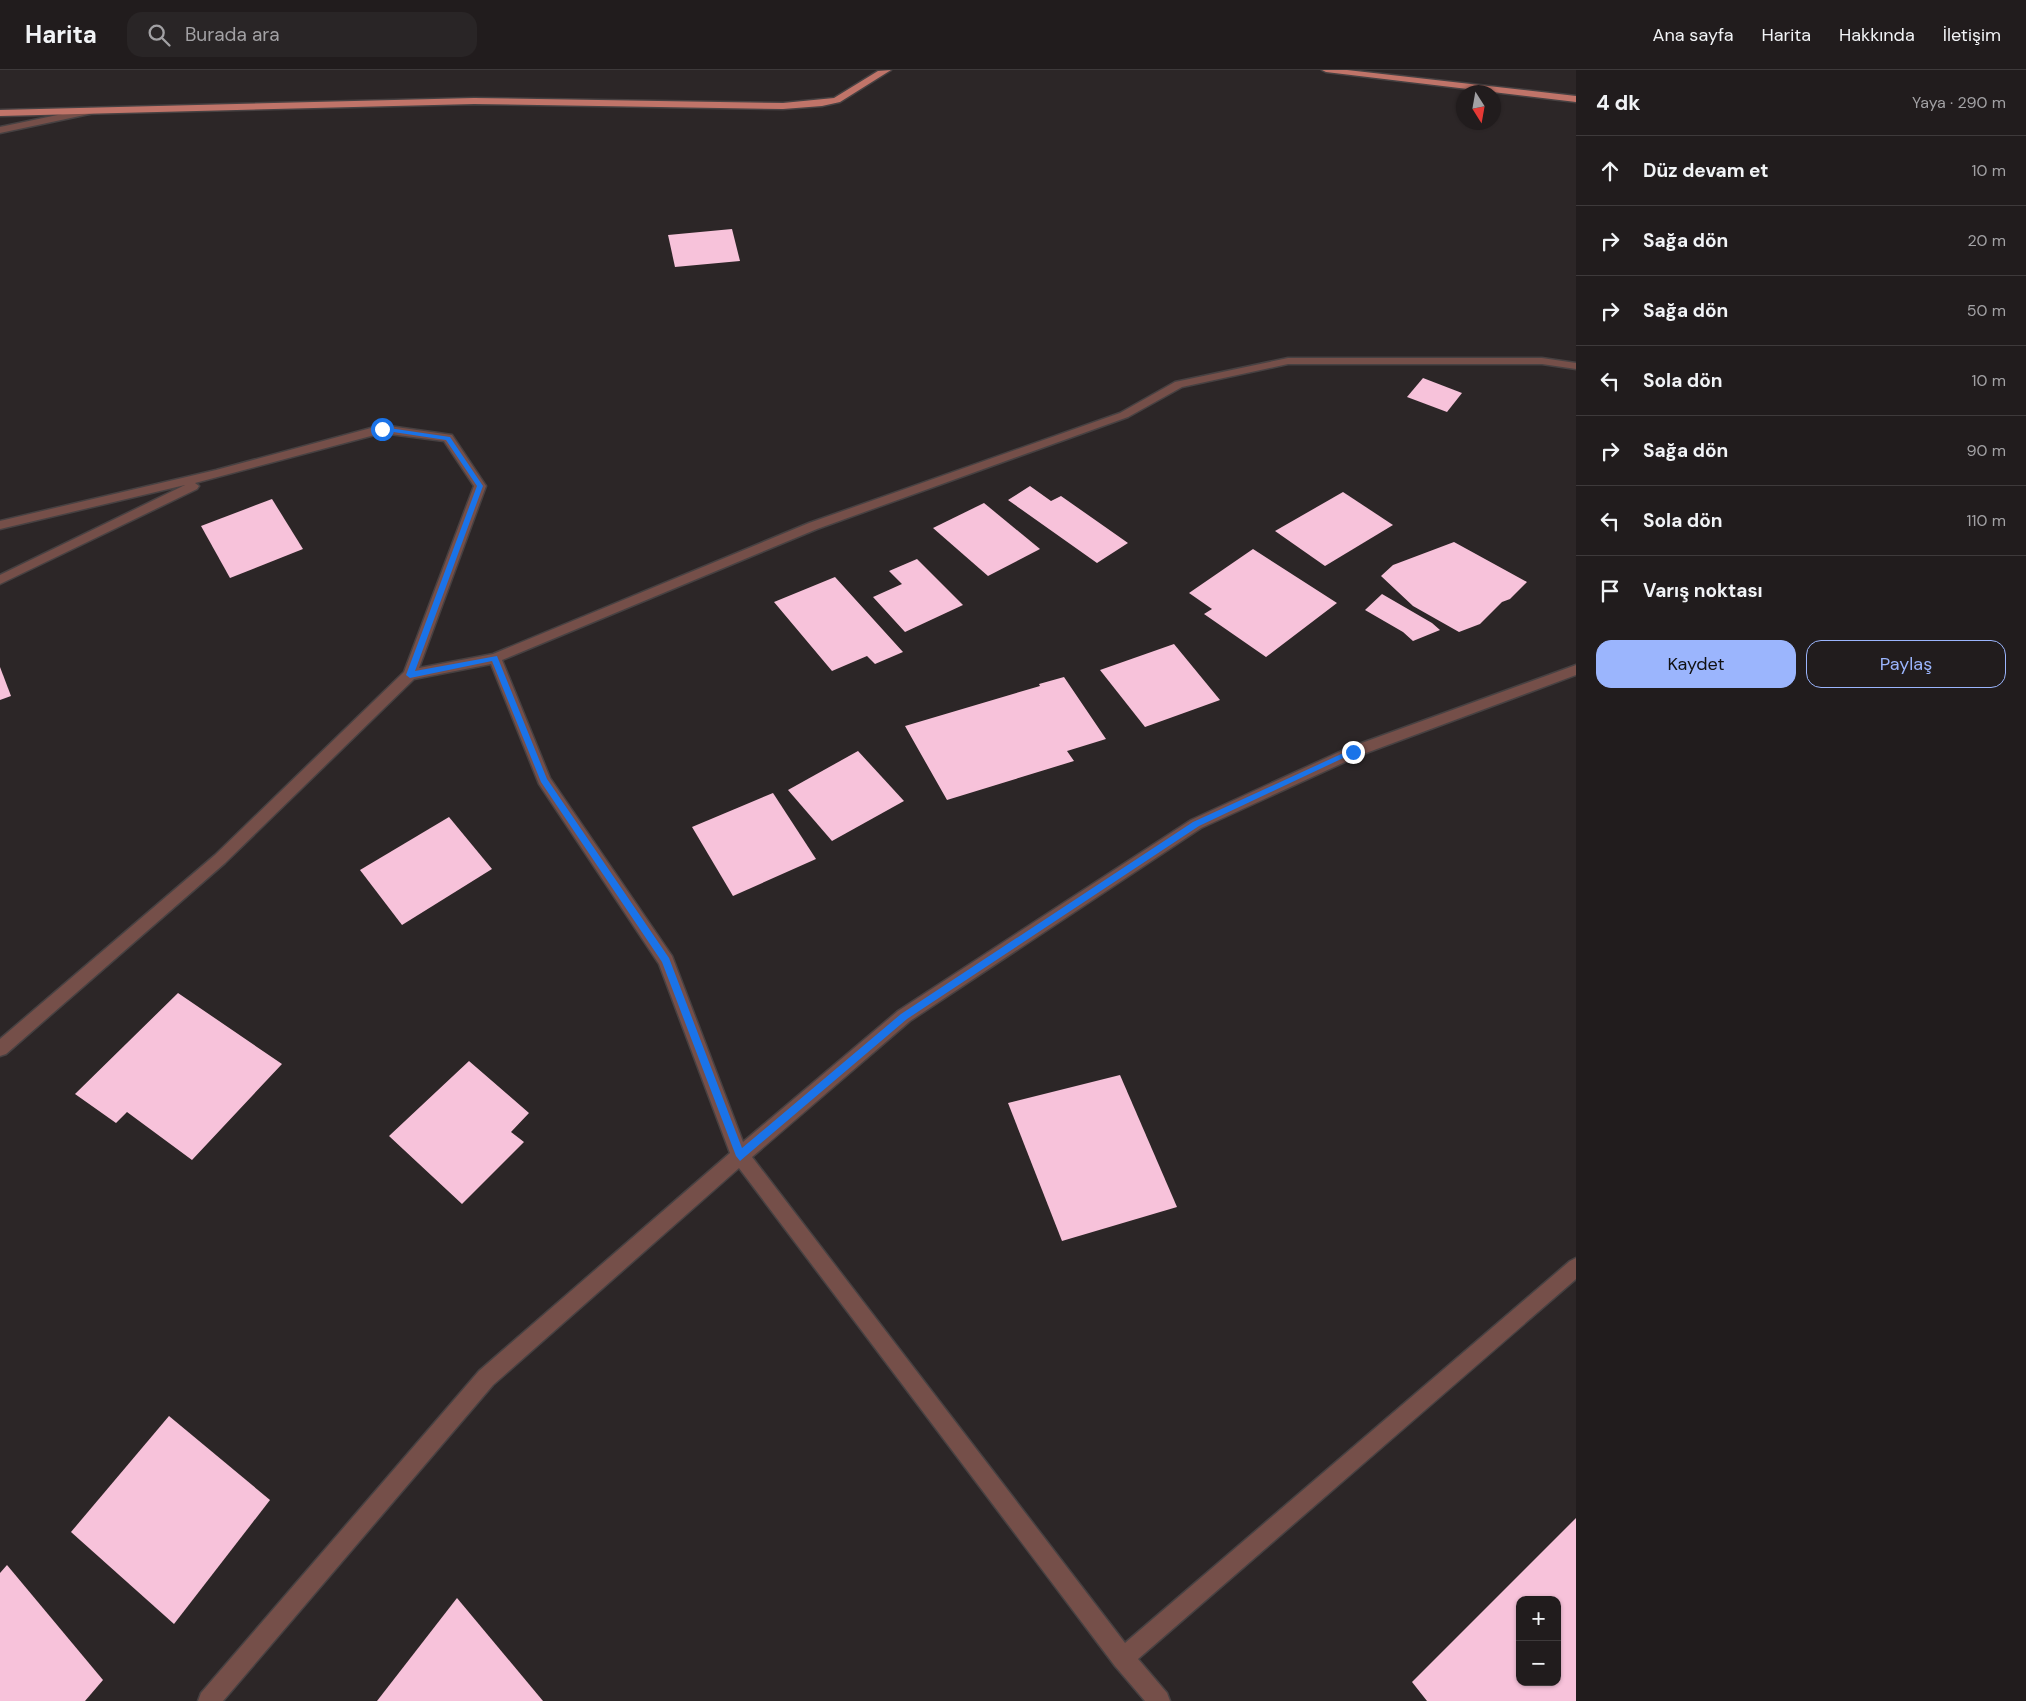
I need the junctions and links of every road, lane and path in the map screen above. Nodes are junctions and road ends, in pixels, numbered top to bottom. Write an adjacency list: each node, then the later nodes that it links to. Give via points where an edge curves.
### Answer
1 (887, 70): 4 (main road, via 844,97 828,102 783,106 474,101)
2 (1326, 70): 3 (main road)
3 (1576, 99)
4 (91, 111): 5 (main road); 6 (street)
5 (0, 113)
6 (0, 130)
7 (1576, 366): 11 (street, via 1542,362 1288,361 1179,384 1124,415 813,526)
8 (216, 474): 9 (street); 10 (street); 14 (street, via 382,429 448,438 480,486)
9 (0, 525)
10 (0, 580)
11 (495, 658): 14 (street); 17 (street, via 544,780 666,960)
12 (1576, 665): 15 (street)
13 (1576, 670): 15 (street)
14 (410, 675): 16 (street, via 220,859)
15 (1558, 675): 17 (street, via 1353,752 1196,824 904,1016)
16 (0, 1049)
17 (740, 1156): 19 (street); 20 (street, via 486,1378)
18 (1576, 1267): 19 (street)
19 (1123, 1658): 21 (street)
20 (210, 1701)
21 (1159, 1701)

